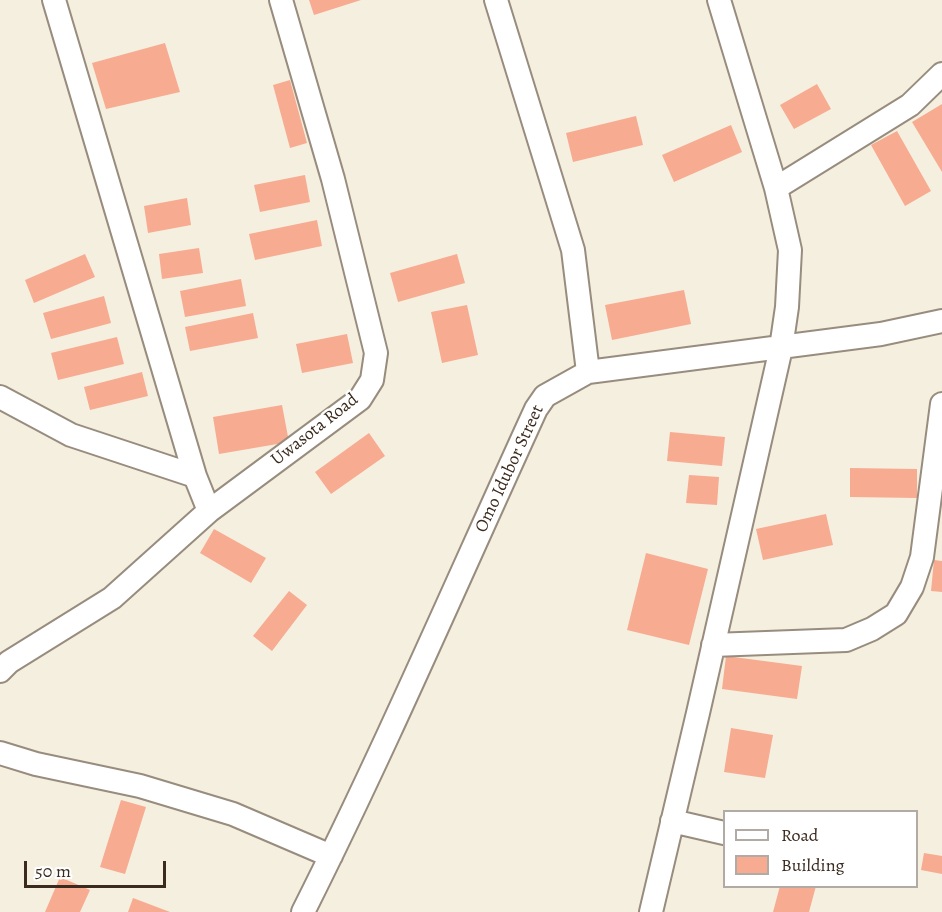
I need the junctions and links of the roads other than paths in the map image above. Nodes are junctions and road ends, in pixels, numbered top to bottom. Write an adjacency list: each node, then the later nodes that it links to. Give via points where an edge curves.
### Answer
1 (54, 0): 12 (street)
2 (281, 0): 13 (street, Uwasota Road, via 333,179 376,353 372,380 360,399)
3 (496, 0): 9 (street, via 573,250)
4 (719, 0): 6 (street)
5 (942, 74): 6 (street, via 910,105)
6 (776, 188): 8 (street, via 790,250)
7 (942, 321): 8 (street, Omo Idubor Street)
8 (782, 348): 9 (street, Omo Idubor Street); 14 (street)
9 (588, 372): 19 (street, Omo Idubor Street, via 545,396 536,409)
10 (0, 397): 12 (street, via 70,435)
11 (942, 404): 14 (street, via 922,557 912,587 896,614 872,630 846,640)
12 (195, 476): 13 (street)
13 (209, 511): 15 (street, Uwasota Road, via 112,598)
14 (713, 645): 17 (street)
15 (3, 660)
16 (0, 753): 19 (street, via 36,765 140,786 233,814)
17 (672, 821): 18 (street); 21 (street)
18 (723, 833)
19 (331, 856): 20 (street, Omo Idubor Street)
20 (303, 912)
21 (651, 912)

